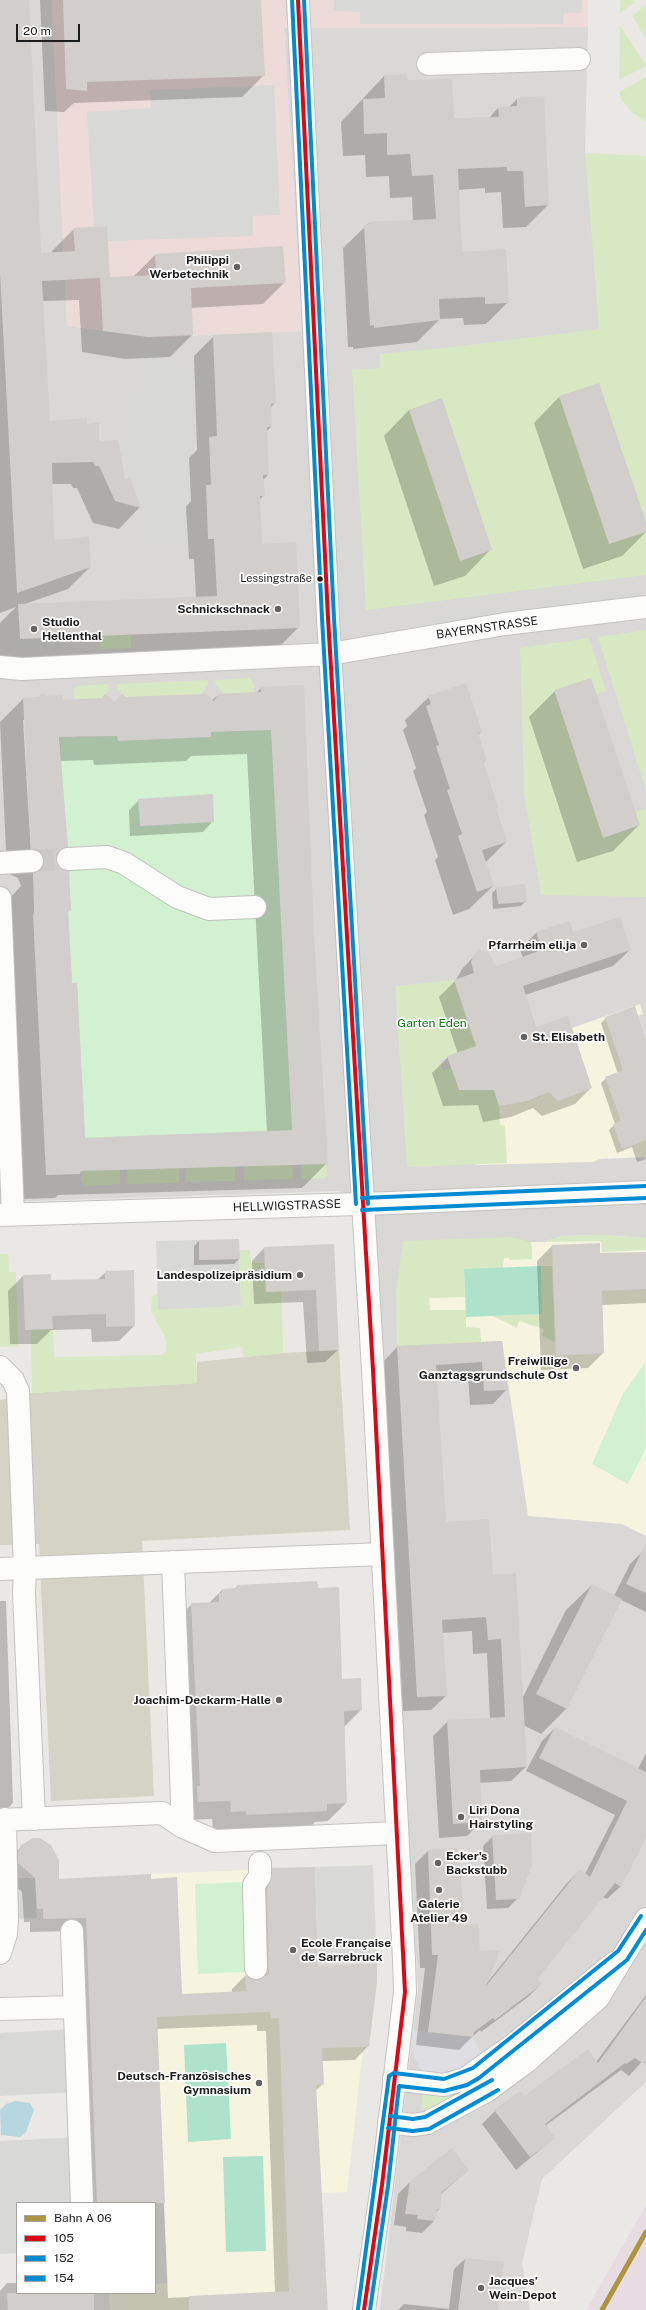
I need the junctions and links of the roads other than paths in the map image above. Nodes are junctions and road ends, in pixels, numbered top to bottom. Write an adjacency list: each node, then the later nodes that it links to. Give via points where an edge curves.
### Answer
1 (298, 0): 5 (street)
2 (579, 59): 3 (street)
3 (428, 64)
4 (646, 608): 5 (street, BAYERNSTRASSE, via 506,624)
5 (330, 654): 6 (street, via 22,669); 13 (street)
6 (0, 667)
7 (68, 859): 11 (street, via 107,857 124,863 177,897 209,909)
8 (32, 861): 9 (street)
9 (0, 863)
10 (0, 898): 14 (street)
11 (256, 907)
12 (646, 1192): 13 (street, HELLWIGSTRASSE)
13 (362, 1204): 14 (street, HELLWIGSTRASSE); 16 (street)
14 (7, 1215)
15 (4, 1376): 18 (street, via 18,1391)
16 (383, 1554): 17 (street); 23 (street)
17 (173, 1562): 18 (street); 22 (street)
18 (25, 1568): 19 (street); 20 (street)
19 (0, 1569)
20 (34, 1819): 21 (street); 22 (street, via 162,1813)
21 (2, 1820): 27 (street, via 6,1934)
22 (183, 1827): 23 (street, via 215,1841)
23 (397, 1834): 32 (street, via 405,1992)
24 (260, 1863): 29 (street, via 260,1876 254,1885)
25 (646, 1919): 28 (street)
26 (72, 1931): 30 (street)
27 (0, 1953)
28 (623, 1955): 32 (street, via 513,2045 465,2079 444,2085); 33 (street, via 598,1998 526,2062 488,2090 427,2123 413,2125)
29 (256, 1968)
30 (74, 2007): 31 (street); 34 (street)
31 (0, 2009)
32 (394, 2080): 33 (street)
33 (389, 2122): 35 (street)
34 (82, 2202)
35 (364, 2310)

